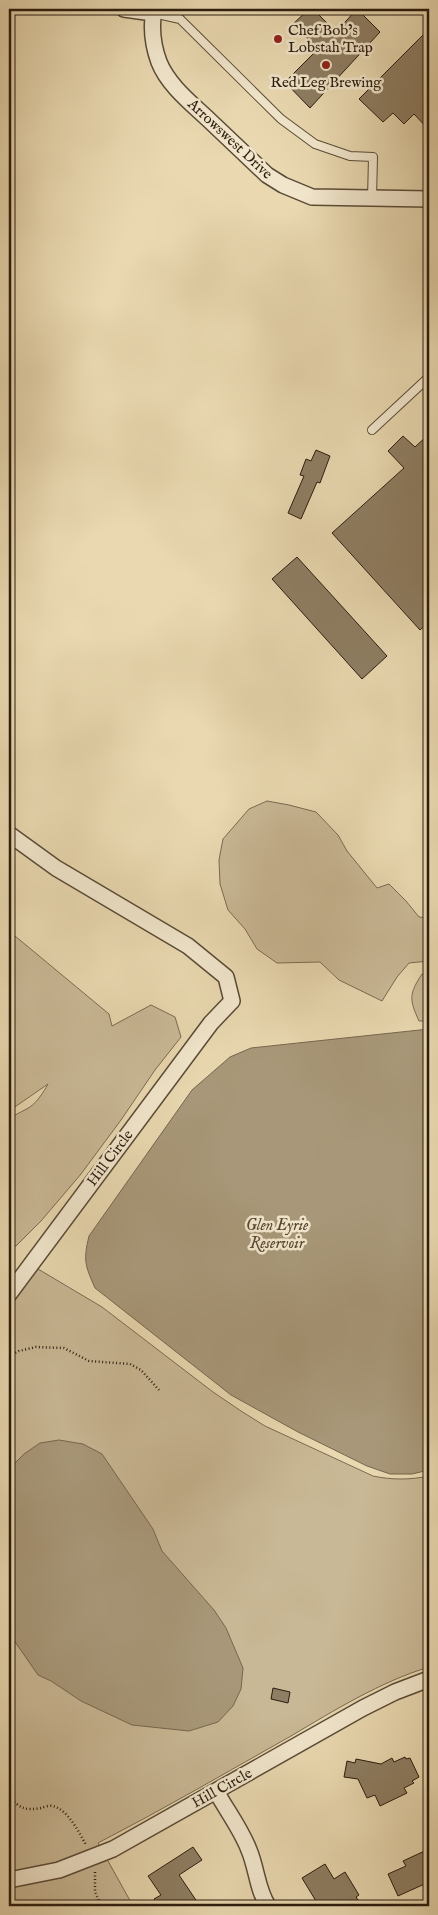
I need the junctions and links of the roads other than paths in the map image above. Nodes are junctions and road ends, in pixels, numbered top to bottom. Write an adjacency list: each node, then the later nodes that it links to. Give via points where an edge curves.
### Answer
1 (124, 9): 2 (street)
2 (154, 11): 3 (lane, via 180,19 281,119 315,144 350,156 373,157); 3 (street, Arrowswest Drive, via 153,30 159,62 167,76 267,175 283,186 312,197)
3 (372, 199): 4 (street, Arrowswest Drive)
4 (429, 199)
5 (429, 377): 6 (lane)
6 (372, 430)
7 (9, 834): 8 (street, Hill Circle, via 56,868 188,946 226,977 232,1001 211,1023)
8 (9, 1294)
9 (429, 1678): 10 (street, Hill Circle, via 363,1708)
10 (216, 1791): 11 (street, Hill Circle, via 113,1850 59,1870); 12 (street, via 244,1838 262,1897)
11 (9, 1880)
12 (268, 1906)

